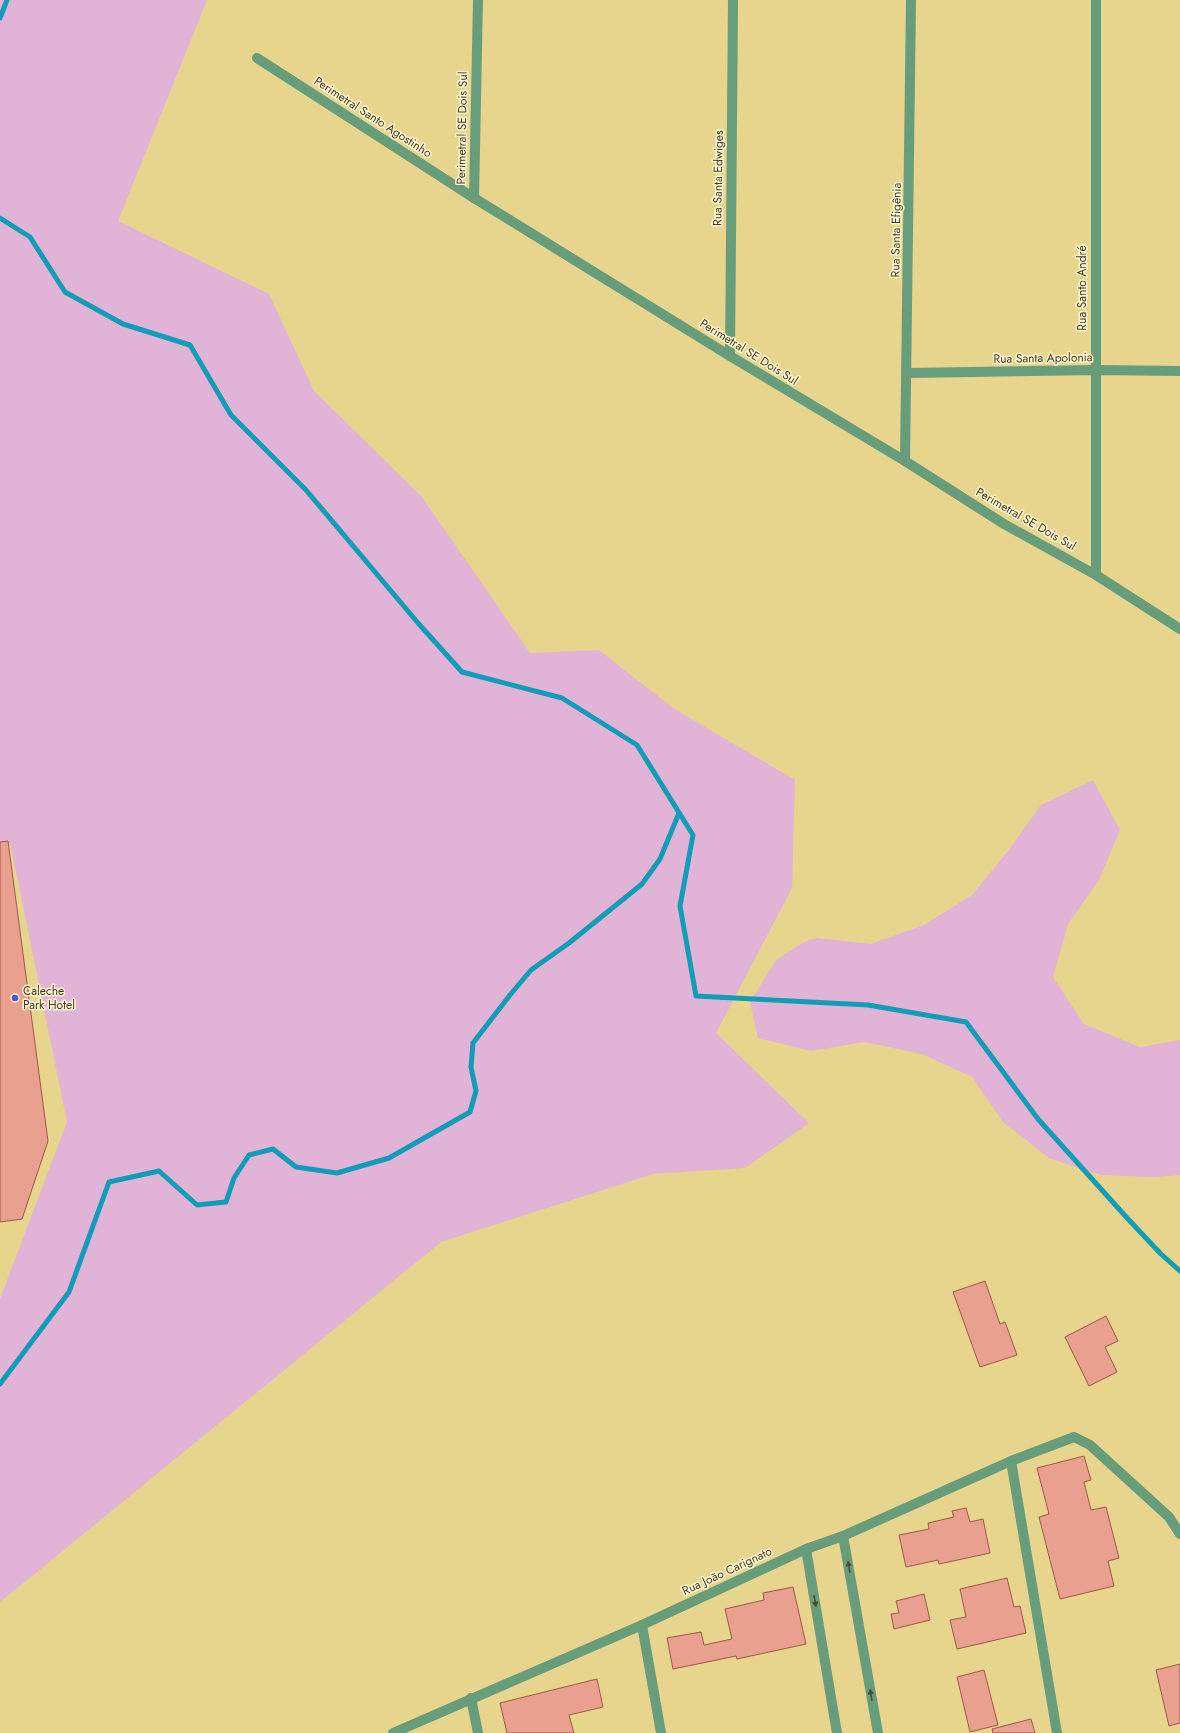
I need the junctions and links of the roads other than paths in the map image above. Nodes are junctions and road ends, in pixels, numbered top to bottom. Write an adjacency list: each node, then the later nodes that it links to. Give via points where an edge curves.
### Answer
1 (478, 0): 6 (street, Perimetral SE Dois Sul)
2 (733, 0): 7 (street, Rua Santa Edwiges)
3 (911, 0): 10 (street, Rua Santa Efigênia)
4 (1096, 0): 8 (street, Rua Santo André)
5 (257, 58): 6 (street, Perimetral Santo Agostinho)
6 (474, 198): 7 (street, Perimetral SE Dois Sul)
7 (730, 356): 11 (street, Perimetral SE Dois Sul)
8 (1095, 370): 9 (street, Rua Santa Apolonia); 10 (street, Rua Santa Apolonia); 12 (street, Rua Santo André)
9 (1180, 371)
10 (907, 373): 11 (street, Rua Santa Efigênia)
11 (905, 461): 12 (street, Perimetral SE Dois Sul, via 1004,524)
12 (1096, 575): 13 (street, Perimetral SE Dois Sul)
13 (1180, 629)
14 (1011, 1461): 15 (street, Rua João Carignato, via 1074,1437 1090,1446 1169,1517); 16 (street, Rua João Carignato); 25 (street)
15 (1180, 1534)
16 (843, 1536): 17 (street, Rua João Carignato); 24 (street, one-way to 16)
17 (806, 1549): 18 (street, Rua João Carignato); 23 (street, one-way to 23)
18 (642, 1625): 19 (street, Rua João Carignato); 22 (street)
19 (471, 1698): 20 (street, Rua João Carignato); 21 (street)
20 (393, 1733)
21 (478, 1733)
22 (661, 1733)
23 (837, 1733)
24 (878, 1733)
25 (1057, 1733)

